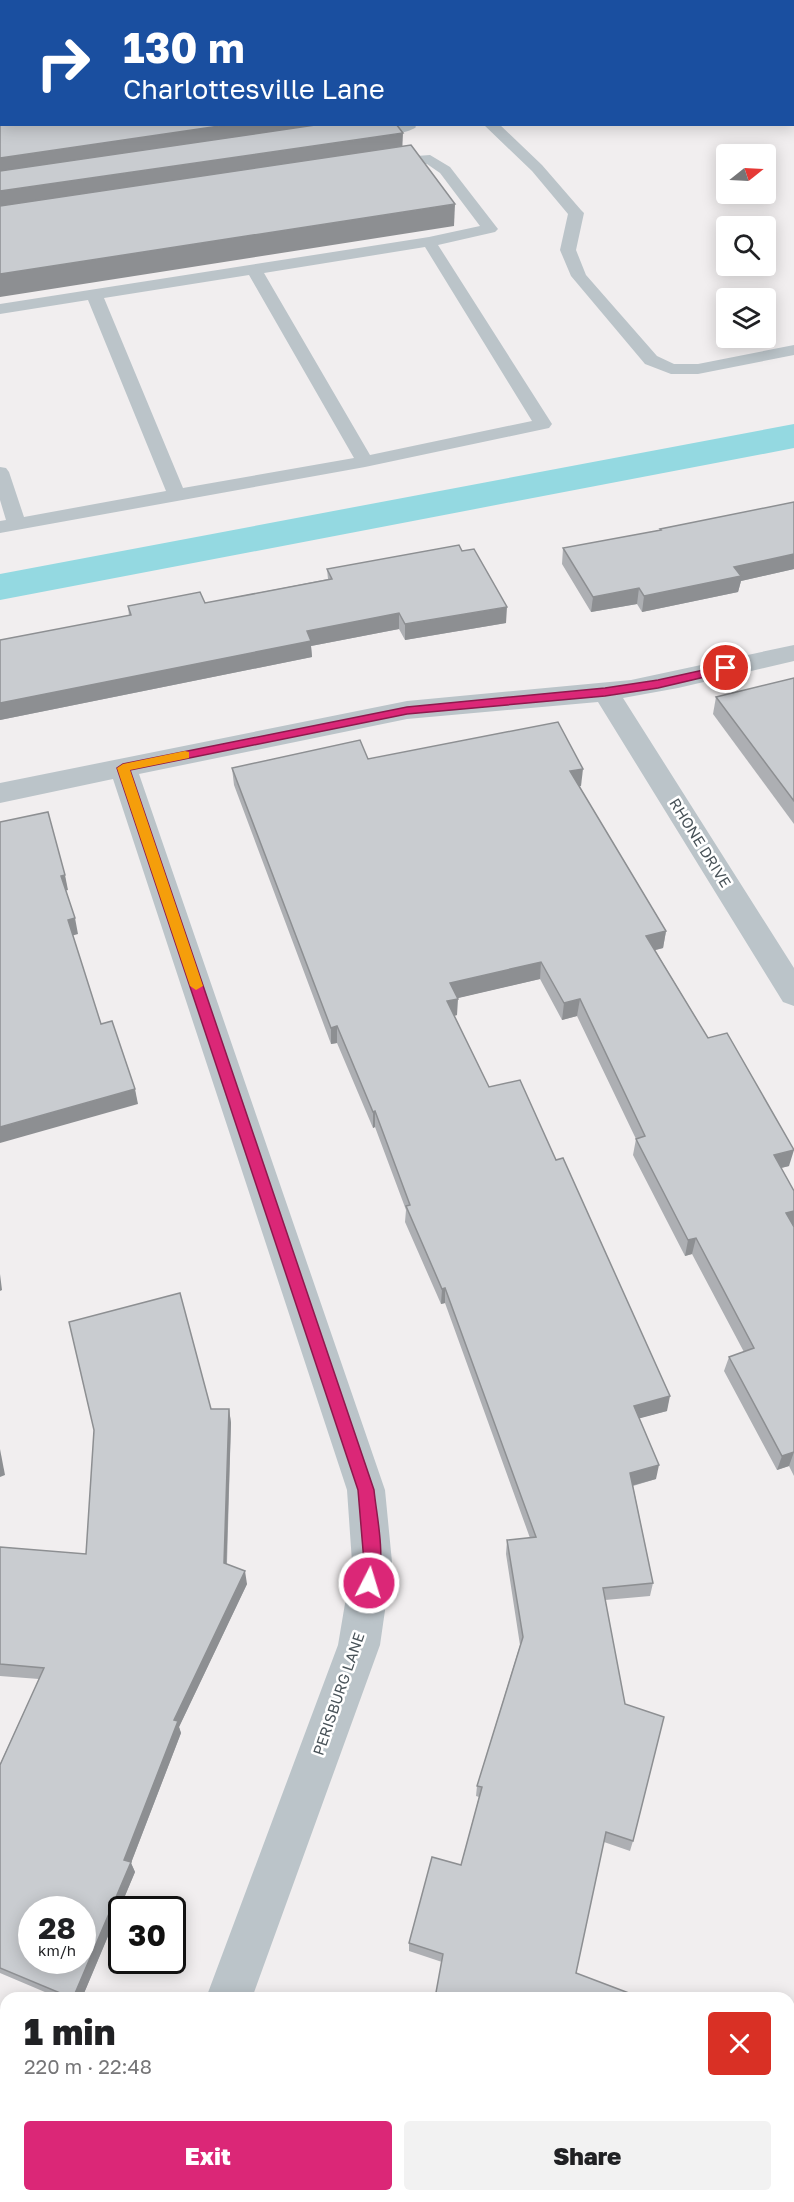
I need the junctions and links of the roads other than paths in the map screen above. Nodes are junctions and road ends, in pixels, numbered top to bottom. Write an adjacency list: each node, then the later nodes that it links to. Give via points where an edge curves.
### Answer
1 (491, 126): 9 (lane, via 537,168 576,213 568,250 579,276 651,360 671,369 698,369)
2 (409, 127): 3 (lane)
3 (351, 135)
4 (372, 165): 5 (lane, via 430,159 445,170 490,229)
5 (429, 242): 6 (lane); 10 (lane, via 543,424)
6 (255, 269): 7 (lane); 10 (lane)
7 (94, 294): 8 (lane); 12 (lane)
8 (0, 309)
9 (794, 350)
10 (365, 462): 12 (lane)
11 (0, 472): 13 (lane)
12 (177, 495): 13 (lane)
13 (8, 526)
14 (794, 653): 15 (street)
15 (605, 692): 16 (street, via 407,710); 18 (street, RHONE DRIVE)
16 (123, 768): 17 (street); 19 (street, PERISBURG LANE, via 366,1490 372,1562 359,1645)
17 (0, 794)
18 (794, 994)
19 (231, 1992)

